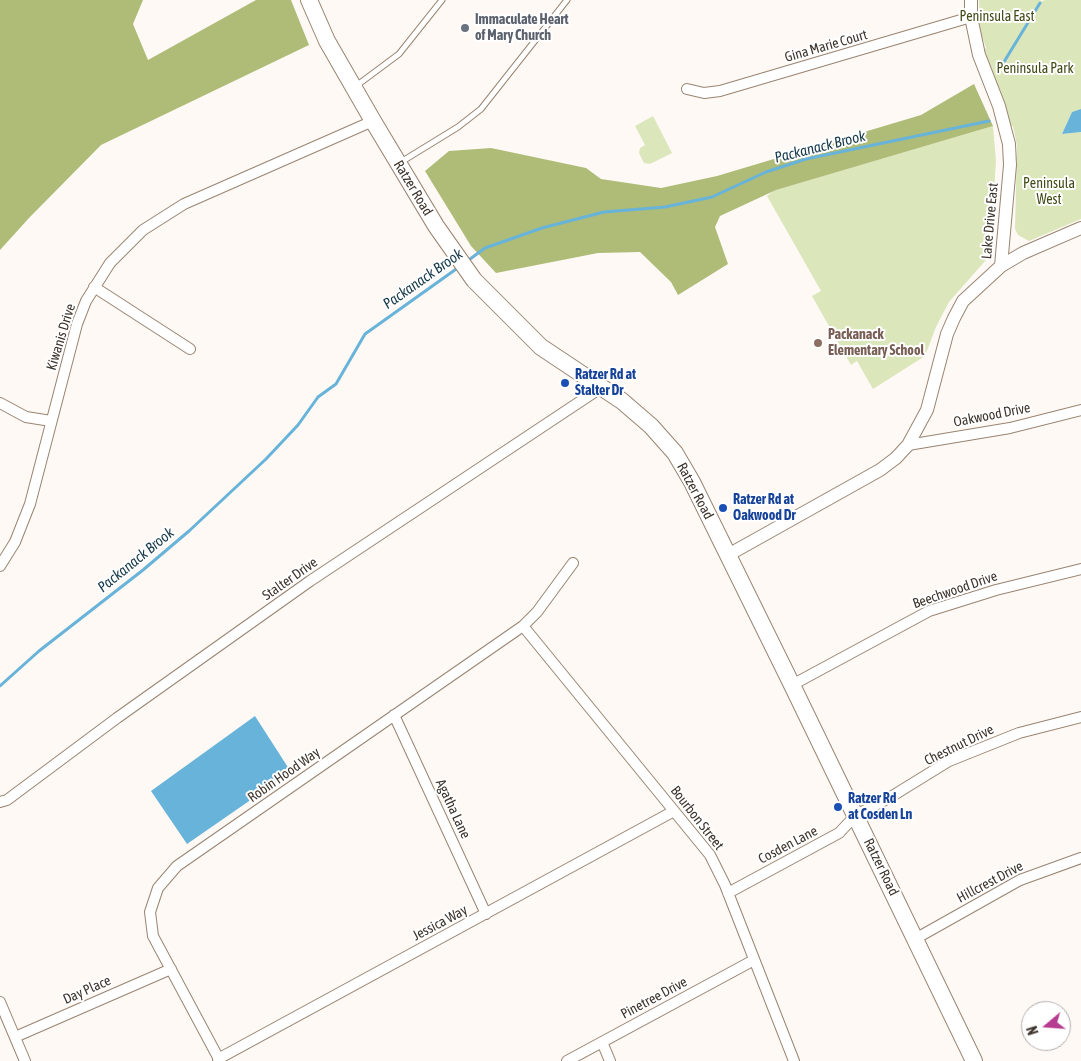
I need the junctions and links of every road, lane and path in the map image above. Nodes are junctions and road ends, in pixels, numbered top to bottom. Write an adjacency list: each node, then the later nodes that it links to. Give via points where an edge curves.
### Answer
1 (310, 0): 6 (main road, Ratzer Road, via 327,42)
2 (442, 0): 6 (lane, via 399,54)
3 (971, 0): 5 (street, Lake Drive East)
4 (565, 2): 9 (lane, via 481,109)
5 (971, 17): 7 (street, Gina Marie Court, via 720,91 704,93); 11 (street, Lake Drive East, via 979,54 1003,118 1009,144)
6 (354, 88): 8 (main road, Ratzer Road)
7 (687, 89)
8 (373, 121): 9 (main road, Ratzer Road); 12 (street, Kiwanis Drive, via 163,216 126,246)
9 (399, 164): 14 (main road, Ratzer Road, via 464,266 493,301 541,347)
10 (1081, 228): 11 (street)
11 (1001, 266): 18 (street, Lake Drive East, via 963,301 954,318 946,334 927,410)
12 (94, 287): 13 (street); 17 (street, Kiwanis Drive, via 77,324)
13 (190, 349)
14 (602, 387): 19 (main road, Ratzer Road, via 651,426 672,448); 27 (street, Stalter Drive, via 310,581)
15 (0, 404): 17 (street, via 26,417)
16 (1081, 410): 18 (street, Oakwood Drive, via 1010,428)
17 (51, 421): 21 (street, Kiwanis Drive, via 30,504 15,542)
18 (908, 445): 19 (street, Lake Drive East, via 880,470)
19 (728, 555): 24 (main road, Ratzer Road)
20 (573, 563): 23 (street, Robin Hood Way)
21 (0, 566)
22 (1081, 569): 24 (street, Beechwood Drive, via 929,611)
23 (523, 626): 25 (street, Robin Hood Way); 28 (street, Bourbon Street)
24 (792, 685): 29 (main road, Ratzer Road)
25 (394, 715): 32 (street, Agatha Lane); 35 (street, Robin Hood Way, via 166,876 152,900 150,925)
26 (1081, 717): 29 (street, Chestnut Drive, via 996,740 950,761)
27 (0, 802)
28 (674, 811): 31 (street, Bourbon Street, via 710,855); 32 (street, Jessica Way)
29 (856, 815): 31 (street, Cosden Lane, via 839,833); 33 (main road, Ratzer Road)
30 (1081, 858): 33 (street, Hillcrest Drive, via 1020,880)
31 (728, 892): 34 (street, Bourbon Street)
32 (486, 914): 39 (street, Jessica Way)
33 (915, 939): 44 (main road, Ratzer Road)
34 (754, 960): 38 (street, Pinetree Drive); 43 (street, Bourbon Street)
35 (171, 969): 37 (street, Day Place); 39 (street, Robin Hood Way)
36 (0, 1002): 37 (street)
37 (15, 1037): 40 (street)
38 (602, 1042): 41 (street, Pinetree Drive); 42 (street)
39 (219, 1060)
40 (26, 1061)
41 (567, 1061)
42 (610, 1061)
43 (794, 1061)
44 (974, 1061)

